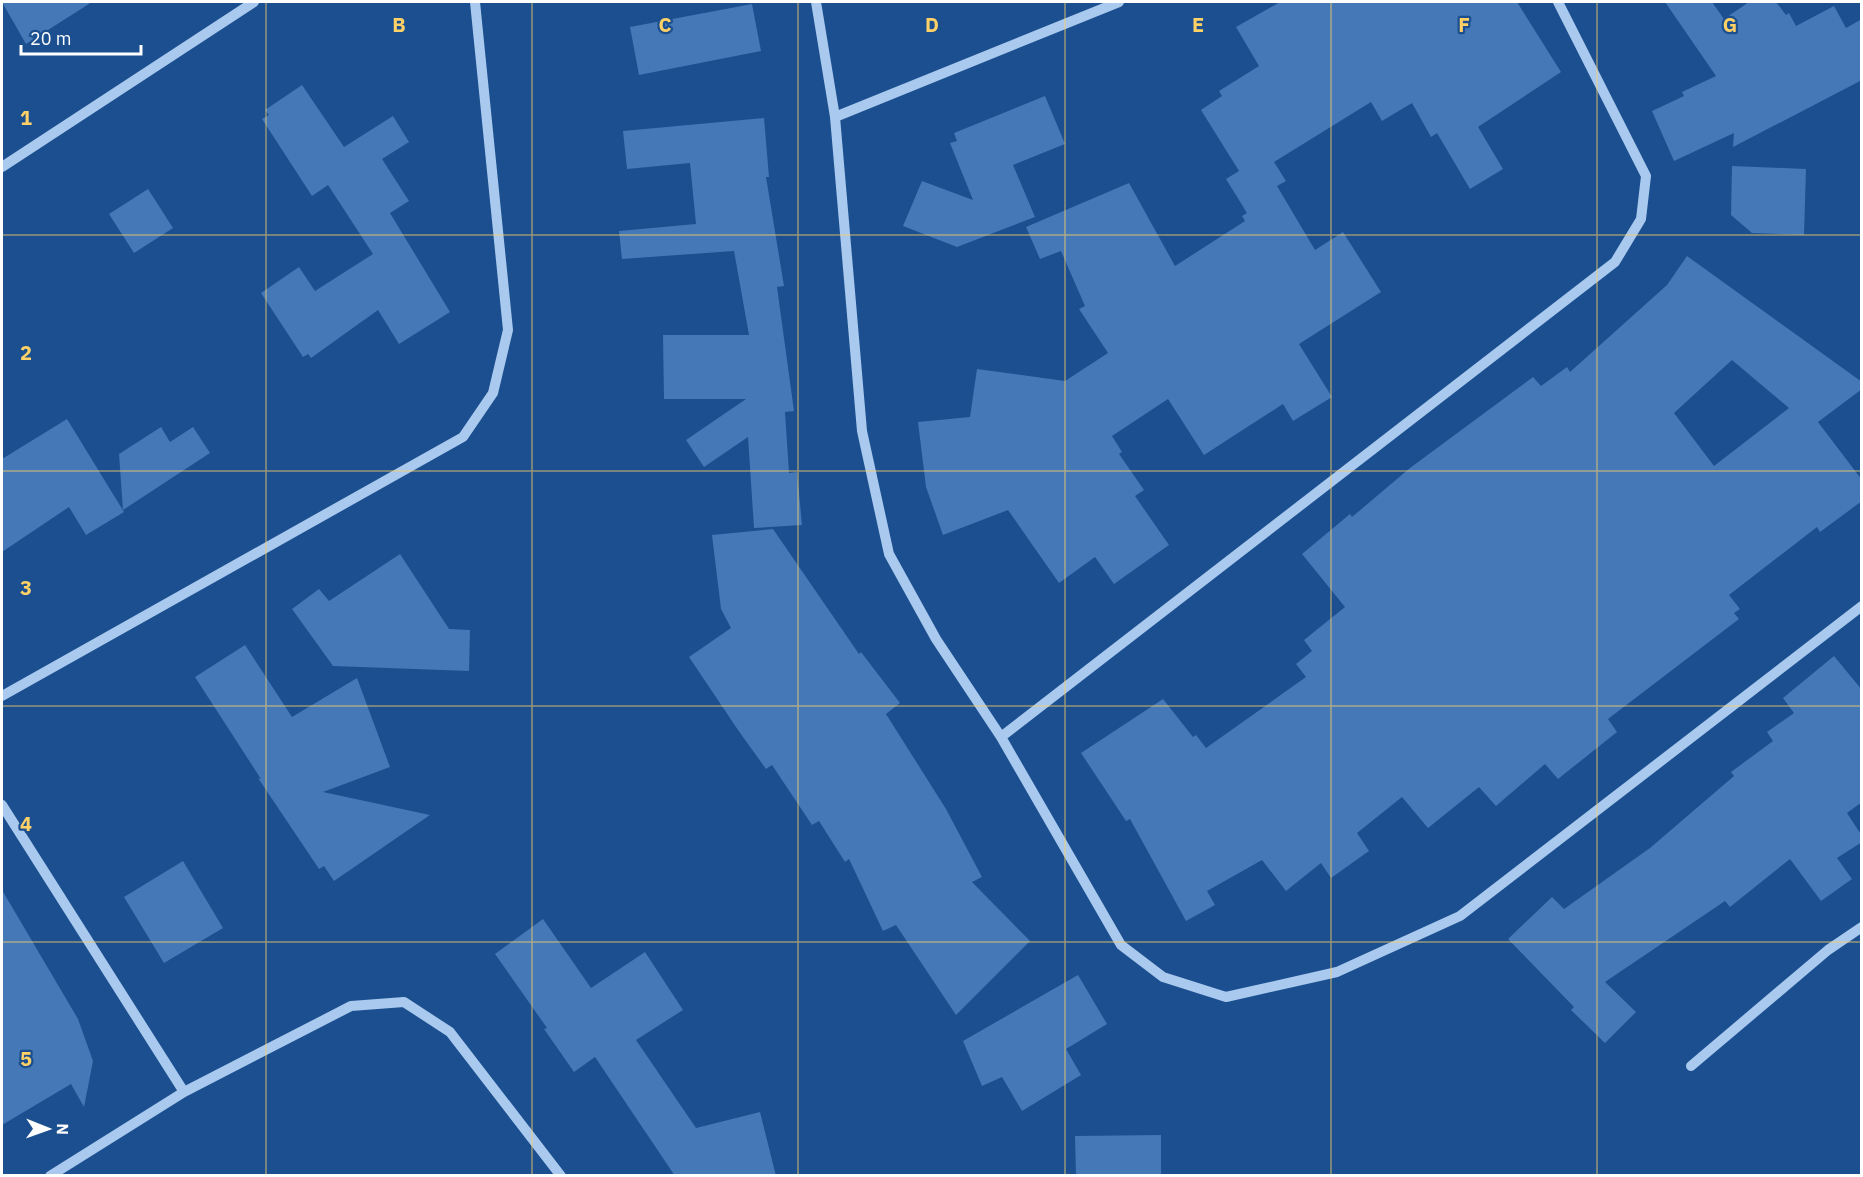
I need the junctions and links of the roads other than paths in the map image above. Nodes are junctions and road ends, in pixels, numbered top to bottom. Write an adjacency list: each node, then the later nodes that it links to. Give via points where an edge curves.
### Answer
1 (254, 2): 7 (street)
2 (475, 2): 9 (street, via 508,330 493,393 463,436)
3 (816, 2): 6 (street)
4 (1119, 2): 6 (street)
5 (1558, 2): 10 (street, via 1646,176 1641,219 1615,262)
6 (835, 117): 10 (street, via 862,431 889,554 936,639)
7 (2, 167)
8 (1862, 606): 10 (street, via 1460,915 1337,972 1226,997 1163,977 1121,945)
9 (2, 696)
10 (1001, 737)
11 (2, 805): 14 (street)
12 (1862, 927): 13 (street, via 1828,950)
13 (1690, 1065)
14 (184, 1092): 15 (street); 16 (street, via 351,1006 404,1002 450,1032)
15 (50, 1176)
16 (561, 1176)

